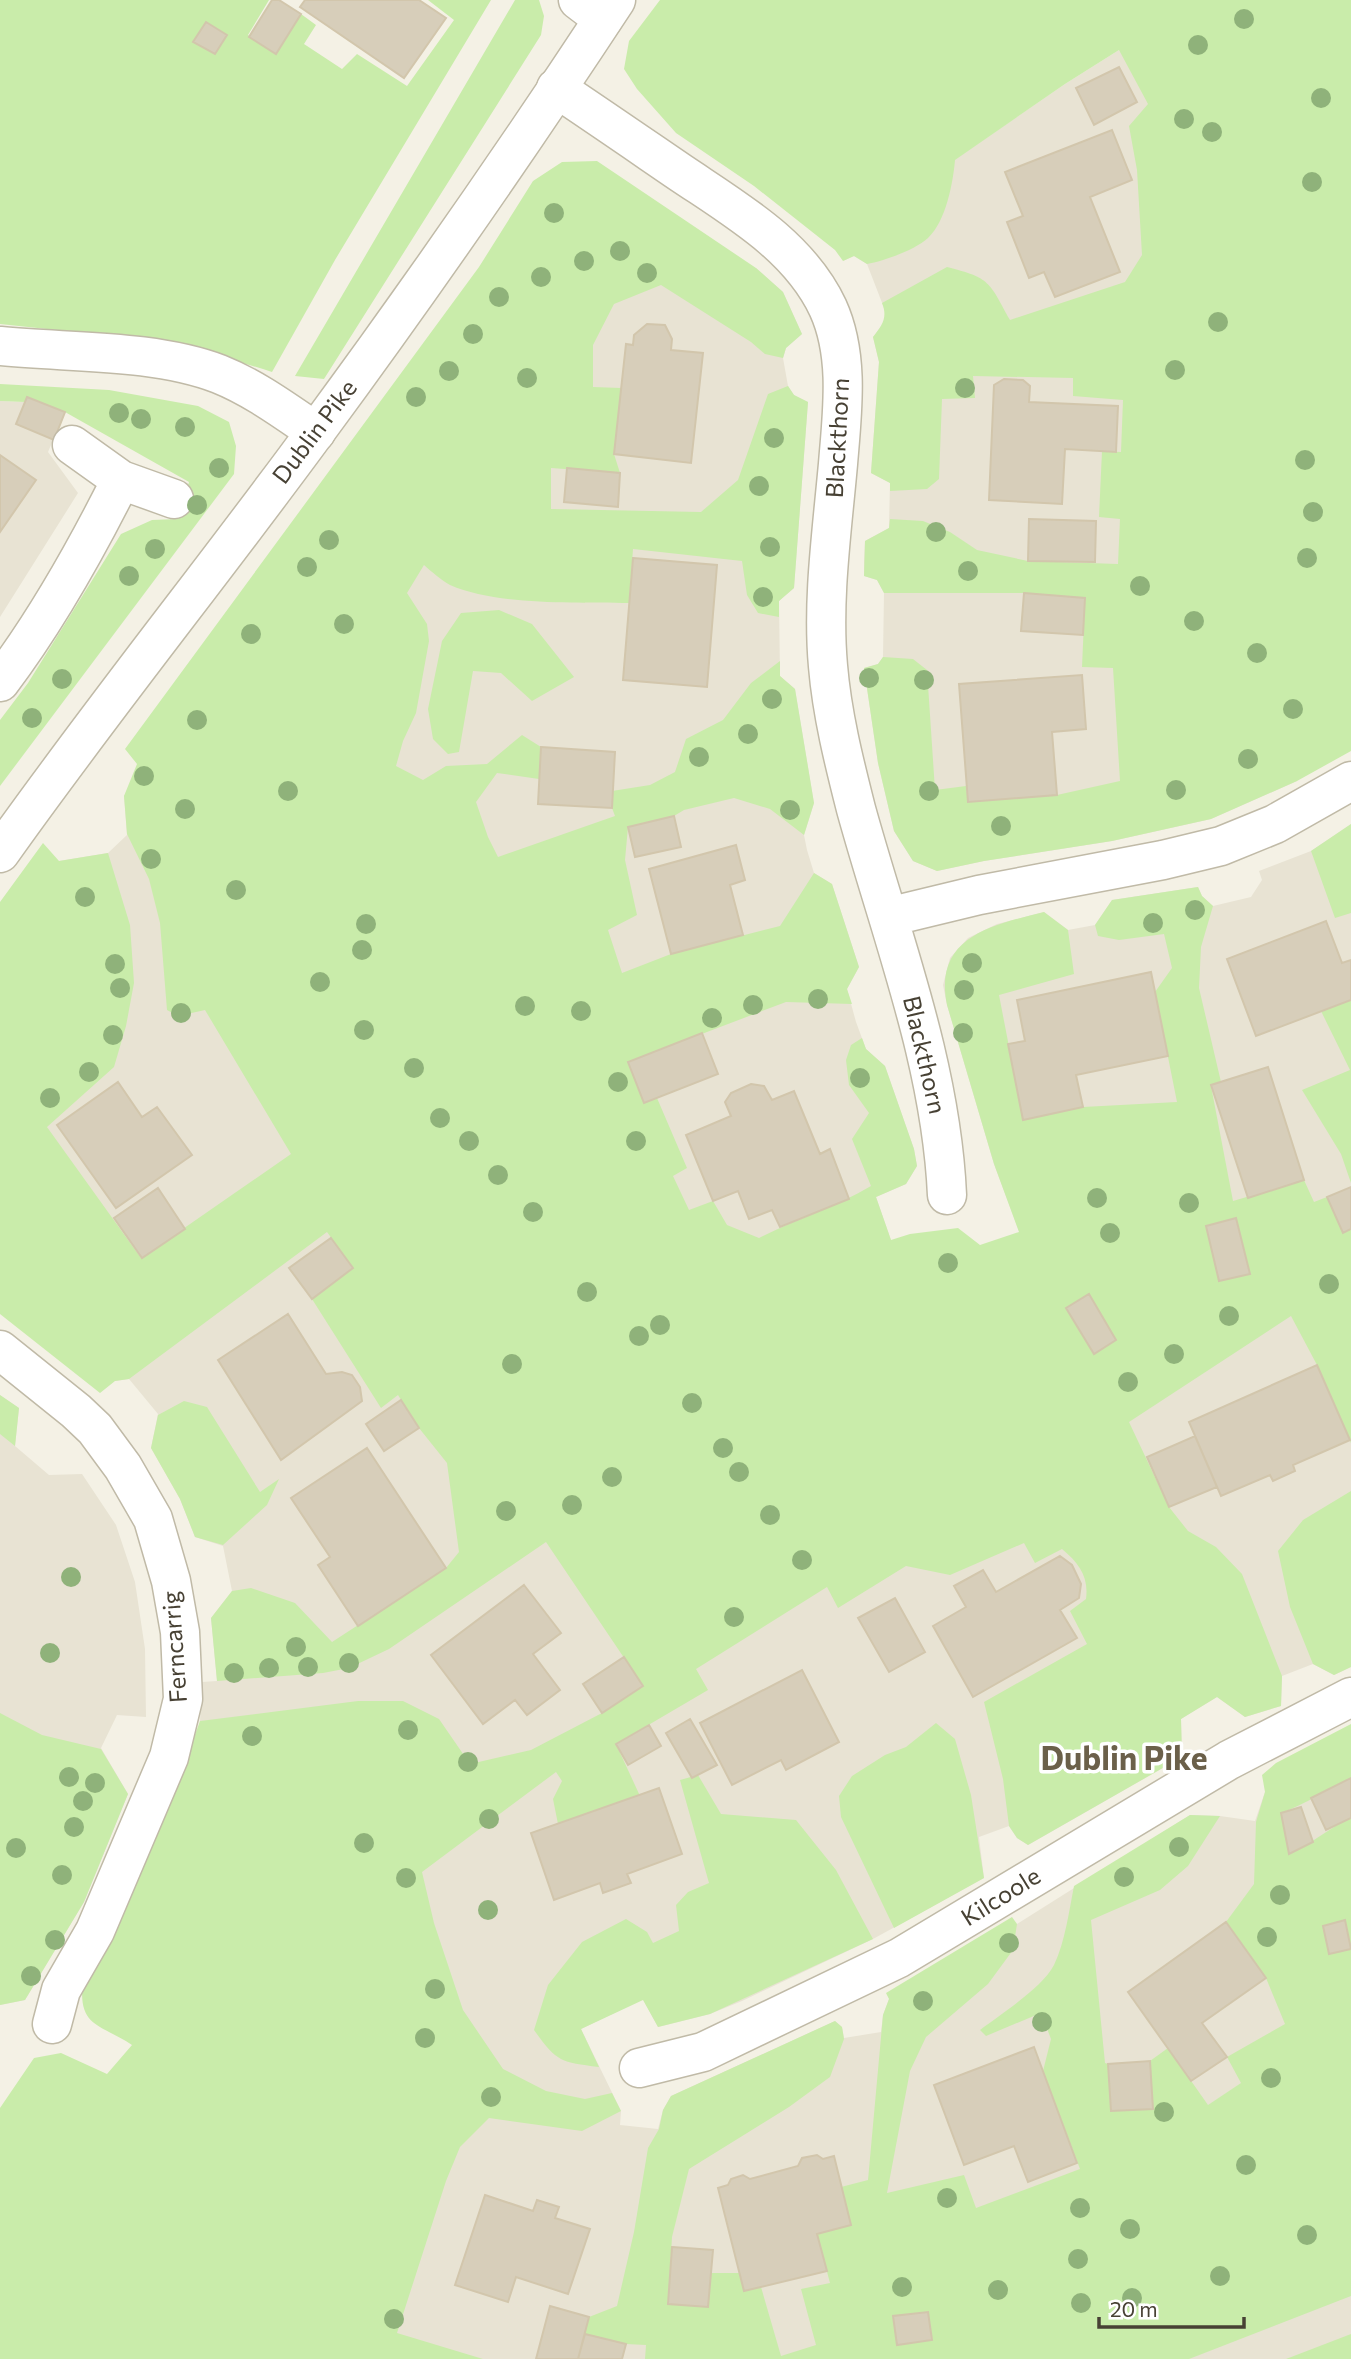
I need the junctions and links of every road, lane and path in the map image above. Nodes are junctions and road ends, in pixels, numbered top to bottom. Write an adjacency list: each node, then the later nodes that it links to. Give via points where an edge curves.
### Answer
1 (599, 6): 2 (street, Dublin Pike)
2 (556, 88): 4 (street, Dublin Pike, via 435,270); 11 (street, Blackthorn, via 753,222 812,279 829,310 842,362 842,418 826,624 828,666 848,775)
3 (0, 346): 4 (street, via 116,354 218,374 267,398)
4 (316, 432): 10 (street, Dublin Pike)
5 (72, 445): 6 (street)
6 (121, 480): 7 (street); 8 (street, via 56,598)
7 (174, 499)
8 (0, 682)
9 (1351, 781): 11 (street, via 1275,824 1221,846)
10 (0, 853)
11 (888, 917): 12 (street, Blackthorn, via 933,1083)
12 (947, 1195)
13 (0, 1350): 15 (street, Ferncarrig, via 95,1429 124,1468 153,1519 180,1632 183,1699 169,1757 95,1931 61,1990)
14 (1351, 1697): 16 (street, Kilcoole, via 1229,1760 899,1958 703,2052)
15 (52, 2024)
16 (639, 2068)

